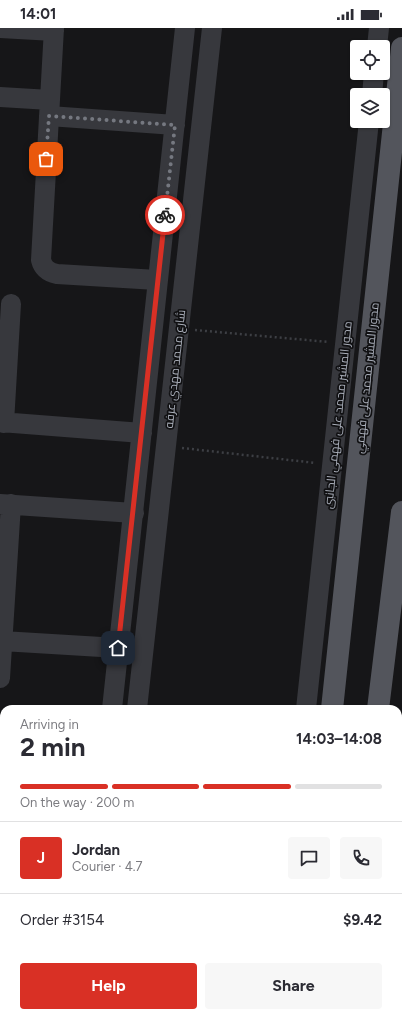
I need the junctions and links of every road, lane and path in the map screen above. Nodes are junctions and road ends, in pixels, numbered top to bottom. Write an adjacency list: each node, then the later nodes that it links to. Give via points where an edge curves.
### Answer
1 (0, 28): 5 (street)
2 (185, 28): 10 (street)
3 (212, 28): 14 (street, شارع محمد مهدي عرفه)
4 (379, 28): 6 (street)
5 (54, 29): 9 (street)
6 (378, 40)
7 (401, 60): 31 (main road, محور المشير محمد على فهمي)
8 (0, 97): 9 (street)
9 (49, 108): 10 (street); 12 (street, via 41,260 44,268 52,273)
10 (175, 125): 12 (street)
11 (368, 128): 15 (street, محور المشير محمد على فهمي الجانبى)
12 (157, 280): 18 (street)
13 (10, 304): 16 (street)
14 (179, 329): 15 (path); 19 (street, شارع محمد مهدي عرفه)
15 (346, 343): 20 (street, محور المشير محمد على فهمي الجانبى)
16 (4, 347): 17 (street)
17 (2, 422): 18 (street)
18 (142, 434): 23 (street)
19 (166, 446): 20 (path); 29 (street, شارع محمد مهدي عرفه)
20 (332, 464): 30 (street, محور المشير محمد على فهمي الجانبى)
21 (6, 504): 23 (street); 24 (street)
22 (402, 512): 32 (main road)
23 (134, 513): 26 (street)
24 (3, 594): 25 (street)
25 (2, 641): 26 (street); 27 (street)
26 (118, 648): 28 (street)
27 (0, 678)
28 (112, 705)
29 (137, 705)
30 (306, 705)
31 (332, 705)
32 (378, 705)

